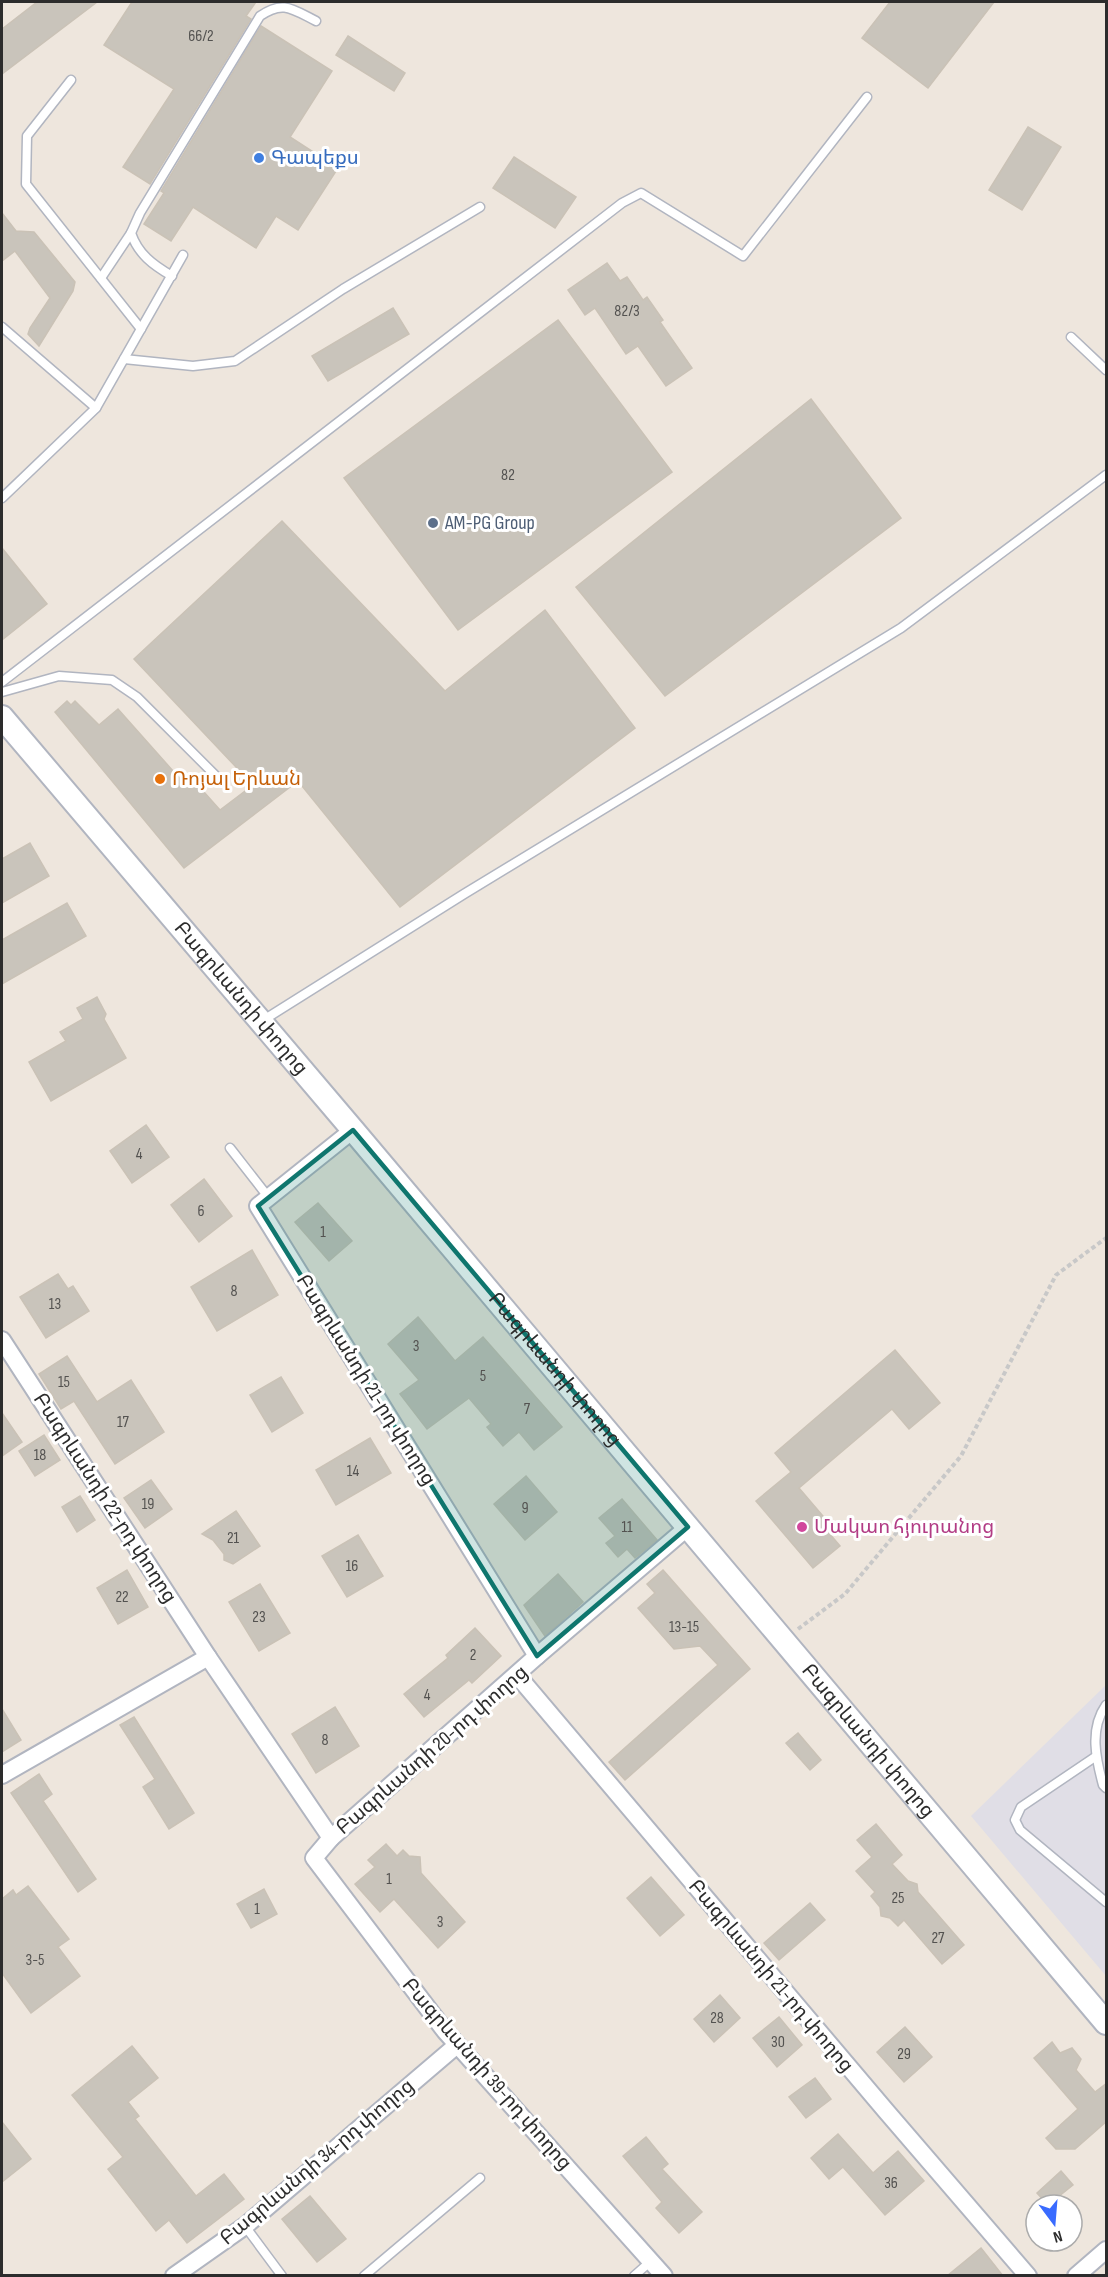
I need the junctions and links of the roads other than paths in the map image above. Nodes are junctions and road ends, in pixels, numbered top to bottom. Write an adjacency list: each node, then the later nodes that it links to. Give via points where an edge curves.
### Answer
1 (316, 21): 5 (lane, via 283,5 271,7 260,16)
2 (71, 80): 8 (lane, via 27,136 26,184)
3 (867, 97): 17 (lane, via 743,256 641,193 622,203)
4 (480, 207): 12 (lane, via 343,289 235,361 193,366)
5 (131, 233): 7 (lane, via 135,245 151,263); 8 (lane)
6 (183, 255): 7 (lane)
7 (172, 276): 10 (lane)
8 (100, 278): 10 (lane)
9 (2, 327): 14 (lane)
10 (141, 328): 12 (lane)
11 (1071, 337): 13 (lane)
12 (124, 358): 14 (lane)
13 (1107, 370)
14 (96, 408): 16 (lane)
15 (1107, 475): 21 (lane, via 901,628)
16 (2, 498)
17 (2, 682)
18 (2, 692): 20 (lane, via 59,676 112,680 137,697)
19 (2, 717): 21 (main road, Բագրևանդի փողոց)
20 (219, 779)
21 (261, 1022): 22 (main road, Բագրևանդի փողոց)
22 (354, 1130): 24 (street); 26 (main road, Բագրևանդի փողոց)
23 (230, 1148): 24 (lane)
24 (268, 1198): 27 (street, Բագրևանդի 21-րդ փողոց, via 258,1206)
25 (2, 1340): 28 (street, Բագրևանդի 22-րդ փողոց)
26 (688, 1527): 27 (street, Բագրևանդի 20-րդ փողոց); 36 (main road, Բագրևանդի փողոց)
27 (537, 1656): 29 (street, Բագրևանդի 20-րդ փողոց)
28 (208, 1657): 32 (street); 34 (street, Բագրևանդի 20-րդ փողոց)
29 (517, 1675): 34 (street, Բագրևանդի 20-րդ փողոց); 47 (street, Բագրևանդի 21-րդ փողոց)
30 (1107, 1705): 31 (lane, via 1096,1731)
31 (1095, 1756): 33 (lane); 35 (lane, via 1021,1807 1015,1820 1020,1830)
32 (2, 1775)
33 (1107, 1788)
34 (331, 1838): 37 (street, Բագրևանդի 39-րդ փողոց, via 314,1858)
35 (1107, 1902)
36 (1107, 2023)
37 (457, 2045): 39 (street, Բագրևանդի 34-րդ փողոց); 41 (street, Բագրևանդի 39-րդ փողոց)
38 (480, 2178): 44 (lane)
39 (244, 2226): 42 (street, Բագրևանդի 34-րդ փողոց); 43 (lane)
40 (1107, 2250): 48 (street)
41 (651, 2261): 45 (lane); 46 (street, Բագրևանդի 39-րդ փողոց)
42 (174, 2276)
43 (282, 2276)
44 (364, 2276)
45 (634, 2276)
46 (664, 2276)
47 (1028, 2276)
48 (1076, 2276)

